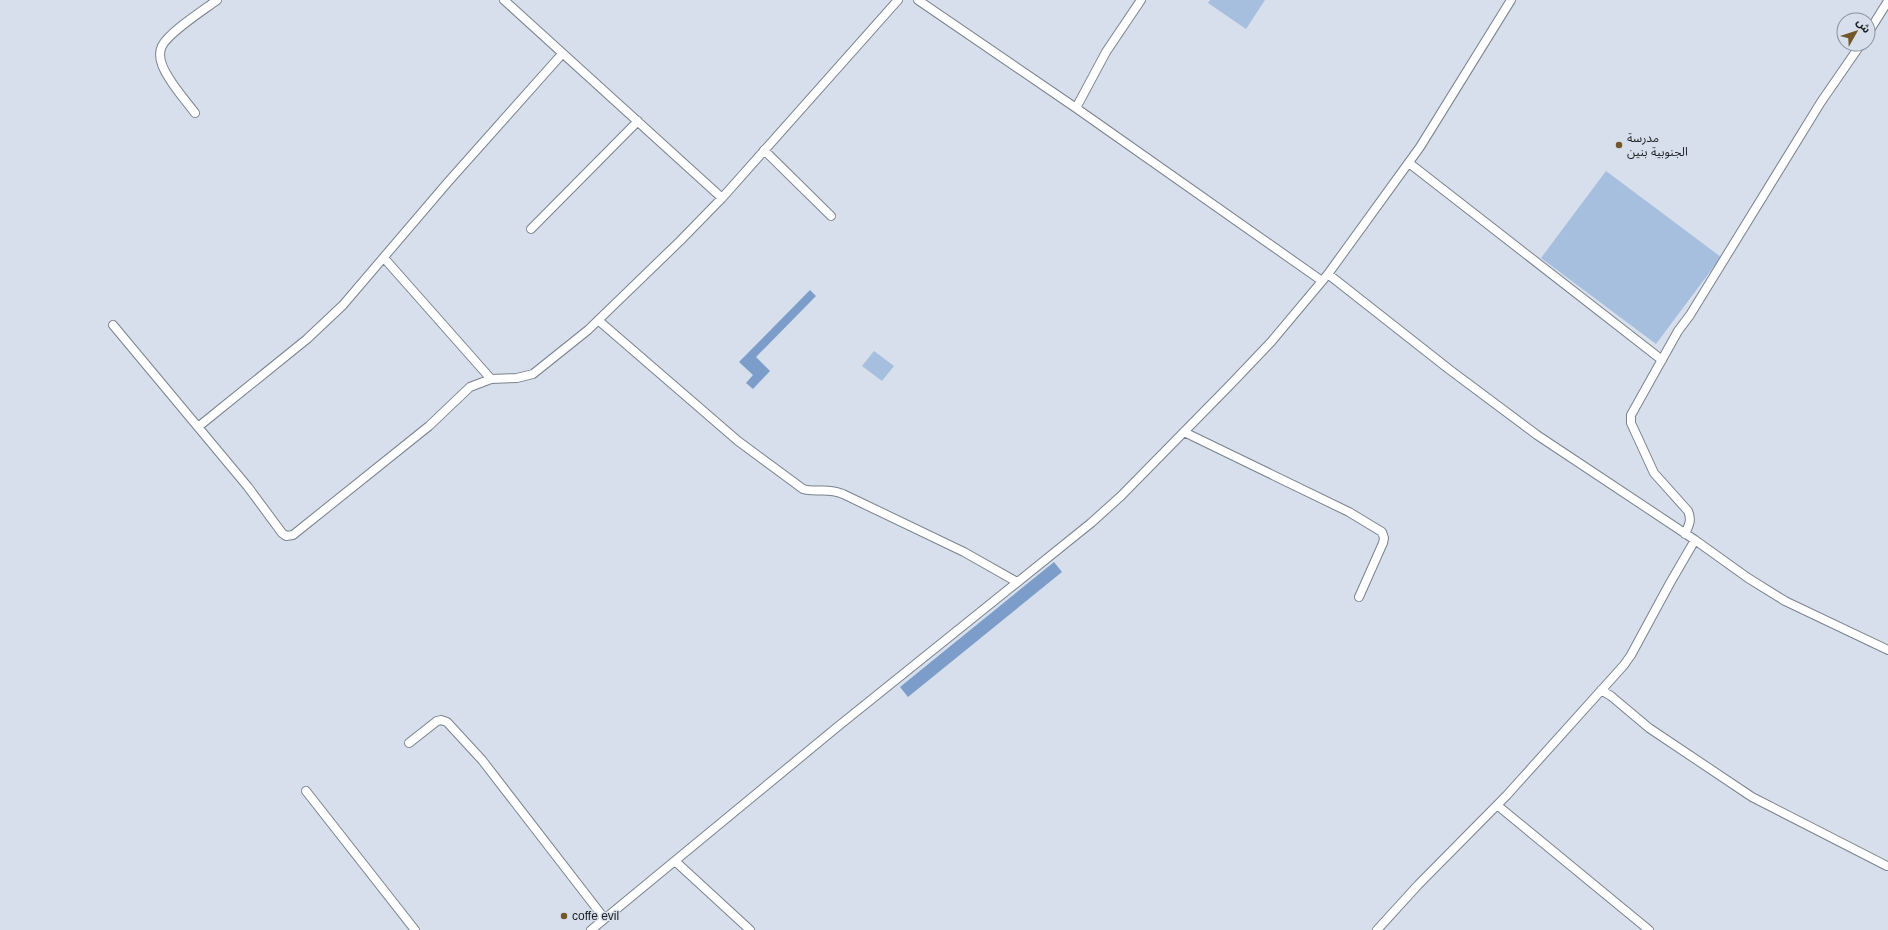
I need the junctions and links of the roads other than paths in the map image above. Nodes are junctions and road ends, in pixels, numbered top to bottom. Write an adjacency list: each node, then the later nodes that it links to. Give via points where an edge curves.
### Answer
1 (217, 0): 12 (street, via 178,30 163,45 160,53 169,78)
2 (504, 0): 10 (street)
3 (898, 0): 14 (street)
4 (918, 0): 11 (street)
5 (1140, 0): 11 (street, via 1106,52)
6 (1510, 0): 15 (street)
7 (1888, 1): 8 (street)
8 (1876, 20)
9 (1855, 52): 24 (street, via 1776,173)
10 (562, 54): 13 (street); 19 (street)
11 (1076, 108): 21 (street)
12 (195, 113)
13 (638, 121): 16 (street); 18 (street)
14 (764, 150): 16 (street); 17 (street)
15 (1409, 163): 20 (street); 24 (street)
16 (722, 198): 22 (street)
17 (830, 216)
18 (532, 229)
19 (384, 258): 25 (street); 26 (street, via 343,305 307,339)
20 (1328, 274): 21 (street); 28 (street, via 1537,435)
21 (1322, 281): 27 (street, via 1271,342)
22 (598, 320): 25 (street, via 533,374 522,378); 30 (street, via 738,440 803,489 832,489 964,552)
23 (113, 325): 26 (street)
24 (1662, 360): 28 (street, via 1634,408 1631,422 1654,473 1691,517)
25 (491, 378): 26 (street, via 470,387 429,426 291,536 282,533)
26 (198, 427)
27 (1184, 432): 30 (street, via 1091,523); 31 (street, via 1349,512 1382,532 1383,543)
28 (1685, 534): 29 (street)
29 (1695, 540): 32 (street, via 1771,594); 33 (street, via 1631,655)
30 (1016, 582): 37 (street)
31 (1358, 597)
32 (1888, 650)
33 (1601, 690): 36 (street, via 1592,703); 38 (street, via 1649,728 1746,793)
34 (409, 743): 39 (street, via 436,721 447,722 482,760)
35 (306, 791): 40 (street)
36 (1497, 805): 43 (street); 44 (street)
37 (675, 861): 39 (street); 42 (street)
38 (1887, 866)
39 (604, 918): 41 (street)
40 (415, 930)
41 (591, 930)
42 (750, 930)
43 (1377, 930)
44 (1649, 930)

